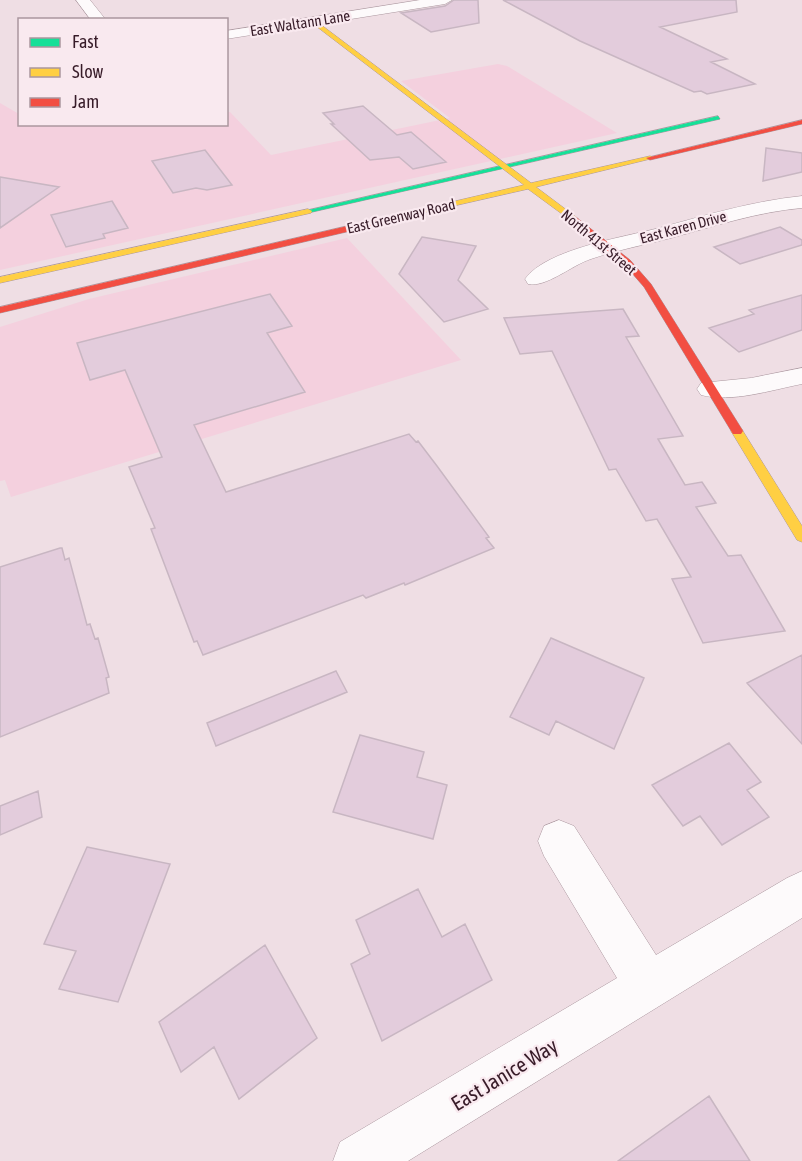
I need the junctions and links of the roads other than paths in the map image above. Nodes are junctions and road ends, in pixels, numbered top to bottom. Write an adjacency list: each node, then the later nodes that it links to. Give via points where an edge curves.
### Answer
1 (83, 0): 3 (street)
2 (444, 0): 4 (street, East Waltann Lane)
3 (97, 18)
4 (314, 22): 5 (street, East Waltann Lane); 8 (main road, North 41st Street)
5 (228, 35)
6 (802, 122): 7 (main road, East Greenway Road)
7 (761, 131): 8 (main road, East Greenway Road, via 736,118); 9 (main road, East Greenway Road)
8 (504, 166): 9 (main road, North 41st Street); 13 (main road, East Greenway Road)
9 (530, 186): 11 (main road, North 41st Street); 14 (main road, East Greenway Road)
10 (802, 202): 11 (street, East Karen Drive, via 749,209)
11 (608, 248): 12 (street, East Karen Drive, via 551,267); 16 (main road, North 41st Street, via 648,286)
12 (536, 279)
13 (0, 280)
14 (0, 310)
15 (802, 376): 16 (street)
16 (710, 389): 17 (main road, North 41st Street)
17 (802, 537)
18 (559, 842): 20 (street)
19 (802, 893): 20 (street, East Janice Way)
20 (649, 987): 21 (street, East Janice Way)
21 (359, 1161)

